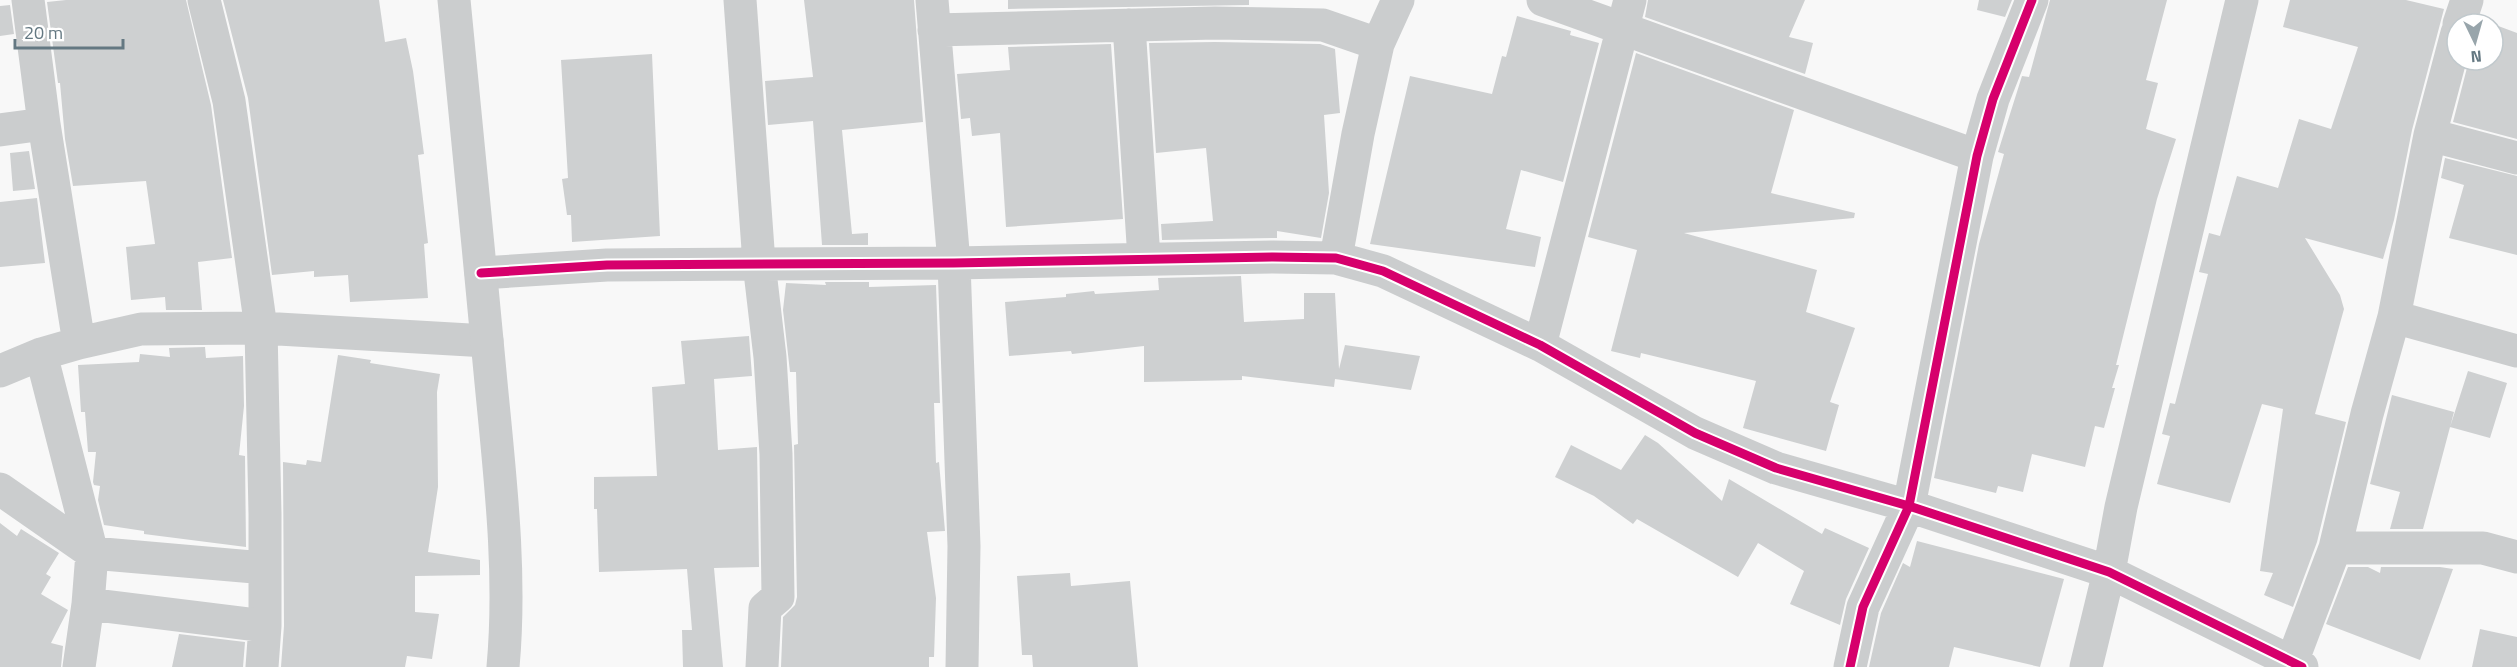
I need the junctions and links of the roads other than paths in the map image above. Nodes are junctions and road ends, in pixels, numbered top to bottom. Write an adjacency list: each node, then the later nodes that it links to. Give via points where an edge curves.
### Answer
1 (28, 0): 14 (street)
2 (204, 0): 25 (street, via 229,101)
3 (454, 0): 23 (street)
4 (740, 0): 21 (street)
5 (1398, 0): 12 (street)
6 (1543, 0): 10 (street)
7 (2032, 0): 17 (street, via 1993,99)
8 (2242, 0): 38 (street, via 2121,507)
9 (933, 15): 11 (street); 22 (street)
10 (1626, 15): 17 (street); 28 (street)
11 (1129, 25): 12 (street, via 1323,26); 20 (street)
12 (1378, 45): 19 (street)
13 (2447, 72): 16 (street)
14 (44, 124): 15 (street); 27 (street)
15 (0, 130)
16 (2430, 135): 18 (street); 24 (street)
17 (1977, 156): 33 (street)
18 (2517, 158)
19 (1336, 258): 20 (street); 28 (street, via 1383,271)
20 (1144, 260): 22 (street)
21 (759, 263): 22 (street); 23 (street, via 607,265); 45 (street, via 770,357 778,597 765,608)
22 (954, 263): 46 (street, via 964,546)
23 (481, 273): 26 (street)
24 (2394, 317): 29 (street); 34 (street)
25 (261, 328): 26 (street); 27 (street, via 141,329); 37 (street)
26 (487, 341): 44 (street, via 503,511)
27 (78, 343): 30 (street)
28 (1540, 345): 33 (street, via 1695,433 1776,468)
29 (2517, 351)
30 (41, 354): 31 (street); 35 (street)
31 (0, 371)
32 (0, 489): 35 (street)
33 (1909, 507): 38 (street); 47 (street, via 1863,607)
34 (2335, 548): 36 (street, via 2483,548); 41 (street)
35 (92, 553): 37 (street); 39 (street)
36 (2517, 557)
37 (265, 568): 40 (street)
38 (2109, 572): 41 (street); 48 (street)
39 (88, 604): 40 (street); 42 (street)
40 (265, 626): 43 (street)
41 (2297, 664)
42 (79, 667)
43 (262, 667)
44 (503, 667)
45 (762, 667)
46 (962, 667)
47 (1850, 667)
48 (2086, 667)

